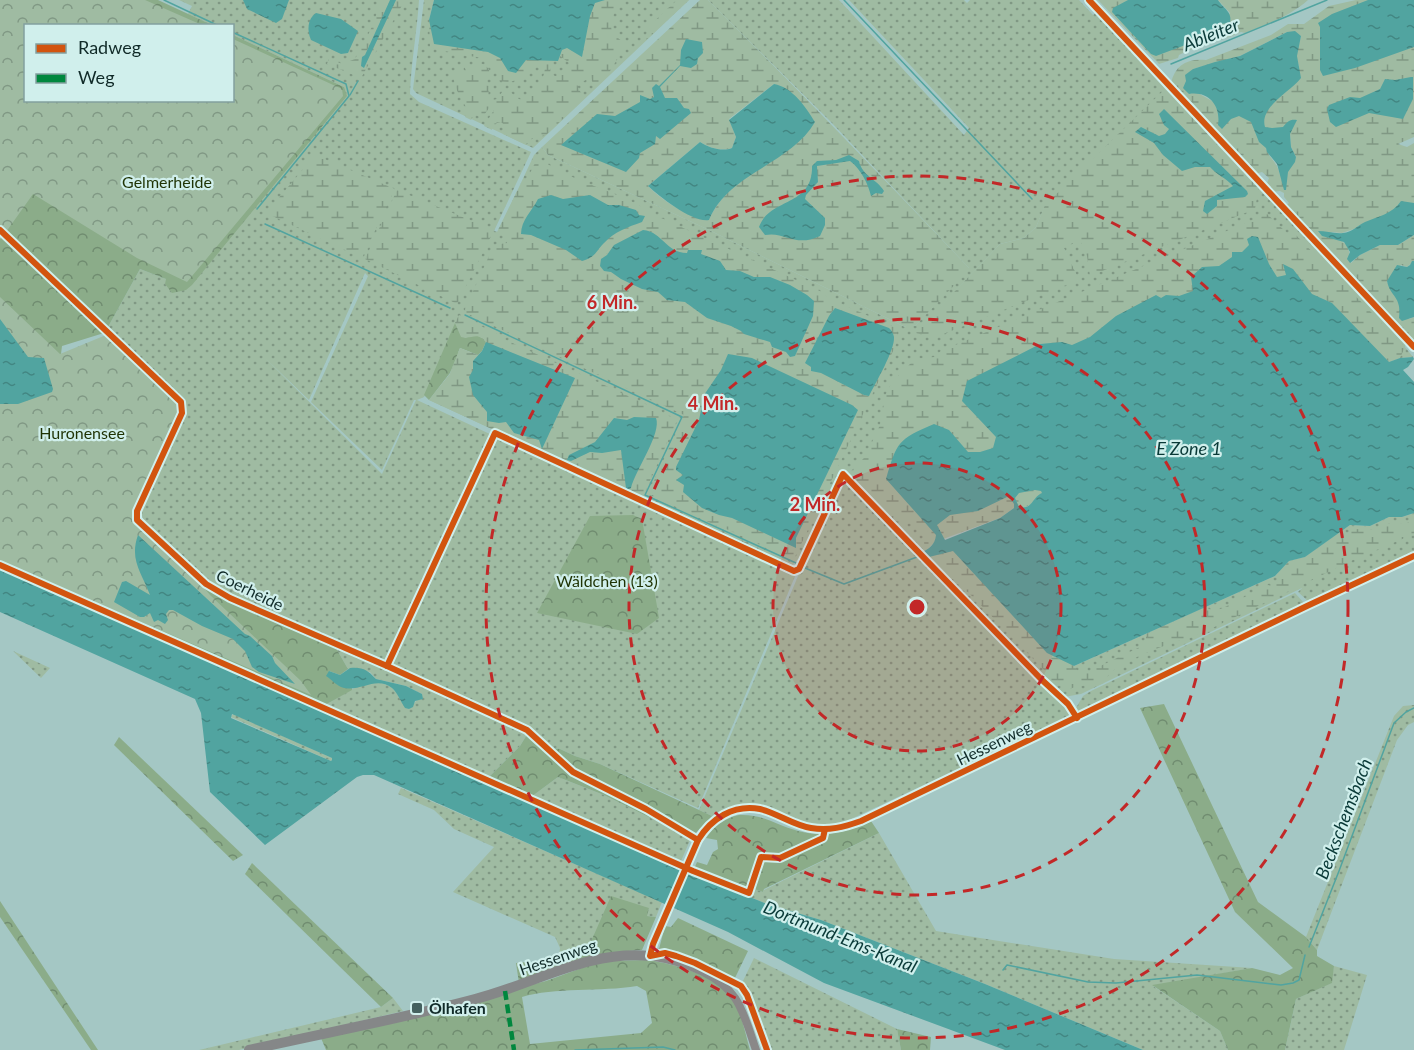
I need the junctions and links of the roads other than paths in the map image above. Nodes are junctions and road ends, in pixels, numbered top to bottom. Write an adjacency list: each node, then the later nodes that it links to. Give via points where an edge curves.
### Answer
1 (0, 230): 3 (street, Coerheide, via 182,402 182,413 137,511 137,520 206,584 527,730 573,772)
2 (1414, 556): 3 (street, Hessenweg, via 861,822 835,829 814,829 760,809 746,808 717,818)
3 (698, 840): 4 (street, Hessenweg)
4 (650, 956): 5 (street, Hessenweg, via 600,957 474,1000); 6 (street, via 696,969 728,990 741,1010)
5 (249, 1050)
6 (756, 1050)

